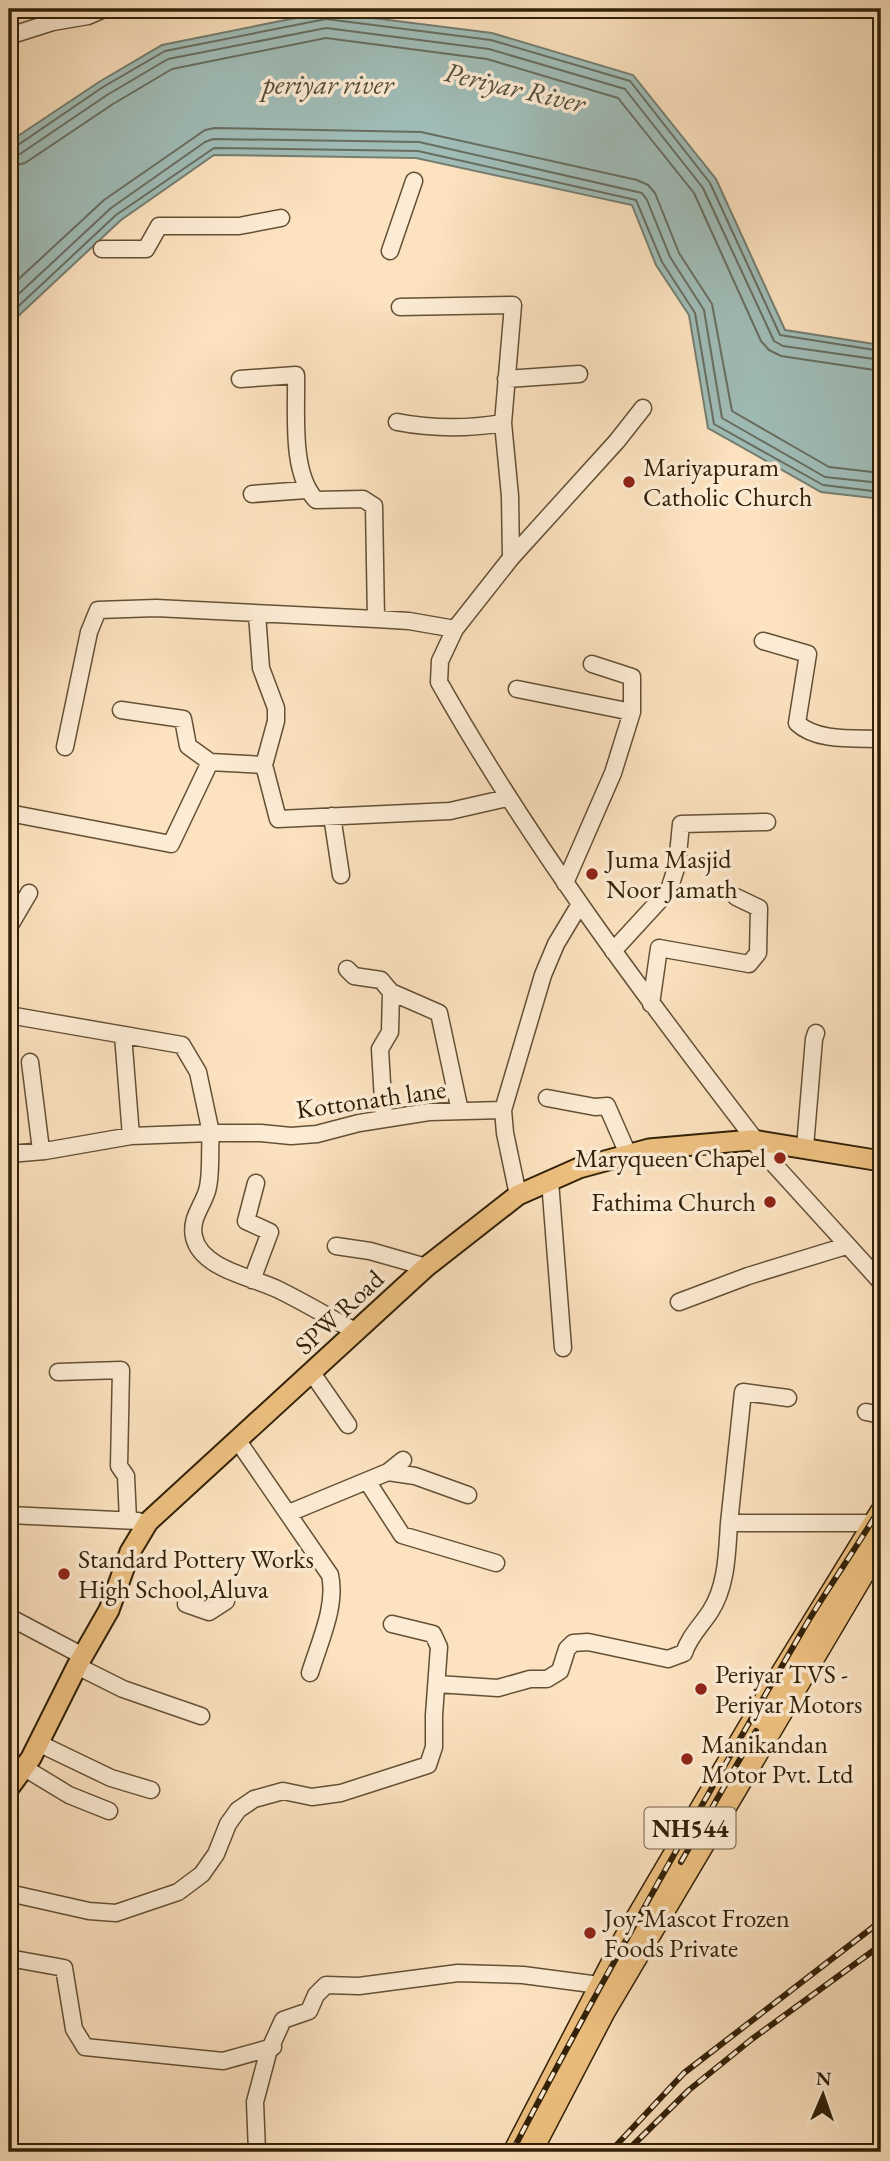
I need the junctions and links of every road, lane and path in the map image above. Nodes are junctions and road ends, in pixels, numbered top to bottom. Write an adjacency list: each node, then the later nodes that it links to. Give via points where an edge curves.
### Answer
1 (104, 9): 2 (street)
2 (9, 36)
3 (414, 181): 6 (street)
4 (281, 218): 5 (street, via 239,226 159,226 146,249)
5 (102, 249)
6 (390, 251)
7 (400, 307): 10 (street, via 513,305)
8 (579, 374): 10 (street)
9 (240, 379): 14 (street, via 296,375 298,458)
10 (506, 379): 13 (street)
11 (643, 408): 16 (street)
12 (397, 422): 13 (street, via 472,428)
13 (503, 422): 16 (street)
14 (306, 490): 15 (street); 18 (street, via 316,500 363,499 373,506)
15 (252, 494)
16 (510, 558): 19 (street)
17 (257, 614): 18 (street); 26 (street, via 99,610 89,632); 28 (street, via 261,668 276,708)
18 (376, 619): 19 (street)
19 (455, 629): 29 (street, via 440,661 439,682)
20 (763, 641): 25 (street, via 808,654 797,723 804,730 836,738)
21 (592, 664): 24 (street, via 632,677)
22 (517, 689): 24 (street)
23 (121, 710): 27 (street, via 183,719 188,746)
24 (632, 712): 34 (street, via 613,773)
25 (881, 739)
26 (65, 747)
27 (210, 762): 28 (street); 30 (street, via 171,844)
28 (264, 765): 31 (street, via 278,819)
29 (507, 797): 31 (street, via 450,811); 34 (street)
30 (9, 813)
31 (332, 816): 33 (street)
32 (767, 822): 39 (street, via 681,824 669,890)
33 (341, 875)
34 (565, 883): 37 (street)
35 (29, 894): 38 (street)
36 (736, 897): 42 (street, via 759,908 758,953 749,964 659,948)
37 (580, 904): 39 (street); 48 (street, via 543,975)
38 (9, 927)
39 (613, 951): 42 (street)
40 (347, 969): 41 (street, via 354,976 381,980)
41 (391, 992): 49 (street, via 439,1013); 50 (street, via 390,1032 380,1049)
42 (651, 1004): 53 (street)
43 (9, 1015): 45 (street)
44 (816, 1033): 54 (street)
45 (123, 1035): 51 (street, via 182,1045 198,1072); 52 (street)
46 (30, 1062): 55 (street)
47 (547, 1098): 57 (street, via 607,1106)
48 (503, 1110): 49 (street, Kottonath lane); 61 (street)
49 (460, 1111): 50 (street, Kottonath lane)
50 (384, 1118): 51 (street, Kottonath lane, via 317,1134)
51 (211, 1133): 52 (street, Kottonath lane); 65 (street, via 207,1191 194,1220 194,1237 201,1252)
52 (131, 1136): 55 (street, Kottonath lane)
53 (752, 1140): 54 (main road, SPW Road); 57 (main road, SPW Road); 63 (street)
54 (805, 1147): 58 (main road, SPW Road)
55 (41, 1150): 56 (street, Kottonath lane)
56 (9, 1154)
57 (628, 1154): 59 (main road, SPW Road)
58 (881, 1161)
59 (550, 1181): 61 (main road, SPW Road); 69 (street)
60 (256, 1183): 65 (street, via 246,1221 270,1232)
61 (517, 1195): 64 (main road, SPW Road)
62 (337, 1246): 64 (street)
63 (846, 1246): 66 (street); 67 (street)
64 (426, 1267): 68 (main road, SPW Road)
65 (252, 1280): 68 (street)
66 (881, 1282)
67 (679, 1303)
68 (357, 1332): 71 (main road, SPW Road)
69 (563, 1348)
70 (58, 1372): 82 (street, via 121,1370 119,1466 126,1476)
71 (312, 1373): 73 (street); 74 (main road, SPW Road)
72 (788, 1398): 84 (street, via 743,1392)
73 (348, 1425)
74 (238, 1441): 79 (street); 83 (main road, SPW Road)
75 (403, 1460): 76 (street)
76 (388, 1472): 77 (street); 78 (street, via 415,1476)
77 (367, 1481): 79 (street); 86 (street, via 402,1535)
78 (468, 1495)
79 (289, 1513): 92 (street, via 330,1574 333,1588)
80 (9, 1516): 82 (street)
81 (878, 1517): 84 (street); 102 (highway, NH544)
82 (128, 1520): 83 (street)
83 (148, 1522): 91 (main road, SPW Road, via 130,1552 109,1610)
84 (729, 1522): 93 (street, via 727,1563 719,1594 684,1653 668,1659 573,1643 560,1671 547,1679 498,1688)
85 (881, 1544): 106 (highway, NH544, via 611,2001)
86 (496, 1563)
87 (226, 1601): 88 (street, via 209,1612)
88 (186, 1604)
89 (9, 1617): 91 (street)
90 (392, 1624): 93 (street, via 433,1634 439,1647)
91 (80, 1661): 94 (street, via 123,1689); 95 (main road, SPW Road)
92 (310, 1673)
93 (437, 1684): 100 (street, via 435,1747 428,1765 341,1793 312,1797 283,1791 254,1799 228,1824 202,1874 178,1892 116,1913)
94 (201, 1716)
95 (38, 1743): 96 (main road, SPW Road); 98 (street, via 111,1778)
96 (23, 1768): 97 (main road, SPW Road); 99 (street, via 69,1795)
97 (9, 1788)
98 (151, 1790)
99 (109, 1811)
100 (9, 1893)
101 (9, 1958): 103 (street, via 64,1968 74,2029 85,2047 223,2061)
102 (599, 1985): 103 (street, via 523,1975 458,1973 359,1986 326,1985 309,2011 283,2020); 105 (highway, NH544)
103 (273, 2047): 104 (street, via 255,2102)
104 (257, 2152)
105 (514, 2152)
106 (531, 2152)

